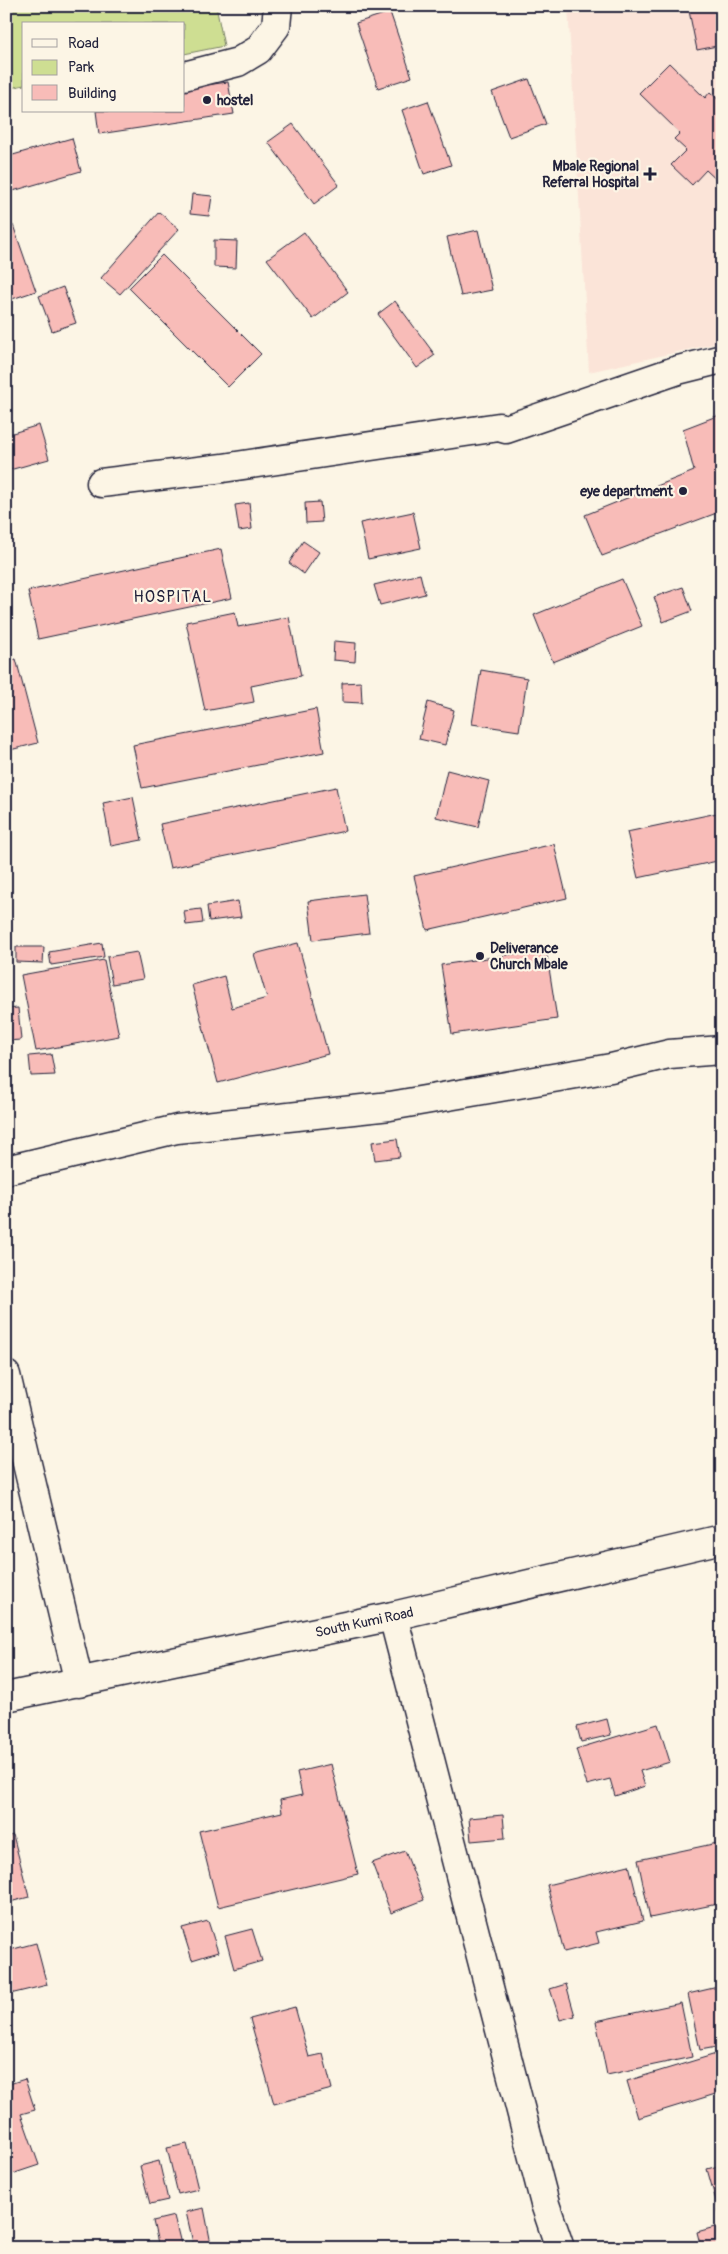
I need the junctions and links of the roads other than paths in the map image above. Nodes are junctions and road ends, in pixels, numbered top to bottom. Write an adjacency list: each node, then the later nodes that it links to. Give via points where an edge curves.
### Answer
1 (278, 6): 2 (street, via 276,26 258,50 238,62)
2 (185, 76)
3 (722, 359): 4 (street, via 678,370 506,428)
4 (101, 483)
5 (722, 1050): 6 (street, via 669,1054 611,1068 390,1106 177,1129)
6 (6, 1170)
7 (6, 1375): 10 (street)
8 (722, 1539): 9 (street, South Kumi Road)
9 (393, 1616): 10 (street, South Kumi Road); 12 (street, via 545,2204)
10 (79, 1683): 11 (street, South Kumi Road)
11 (6, 1697)
12 (560, 2248)

